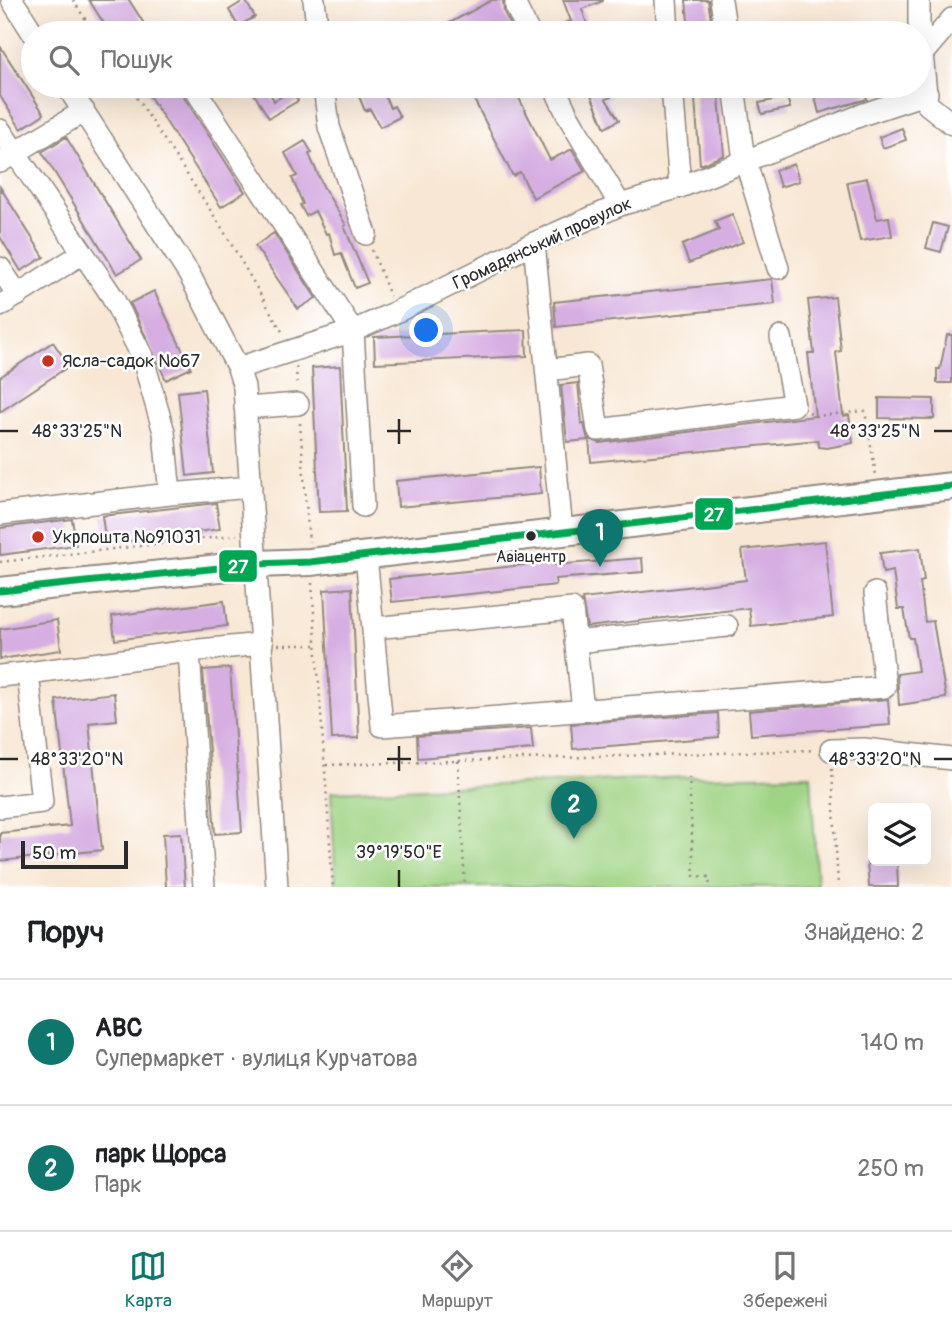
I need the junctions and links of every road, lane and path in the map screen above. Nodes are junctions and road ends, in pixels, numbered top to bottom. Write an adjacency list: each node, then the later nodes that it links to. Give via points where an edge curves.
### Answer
1 (12, 0): 9 (street)
2 (73, 0): 10 (path)
3 (314, 0): 11 (street)
4 (516, 0): 12 (street)
5 (666, 0): 13 (street)
6 (721, 0): 14 (street)
7 (919, 0): 15 (street)
8 (952, 19): 16 (street)
9 (25, 21)
10 (86, 21)
11 (317, 21)
12 (523, 21)
13 (667, 21)
14 (724, 21)
15 (921, 21)
16 (931, 44)
17 (75, 98): 26 (street)
18 (137, 98): 42 (path, via 222,228)
19 (201, 98): 40 (street)
20 (326, 98): 33 (street, via 330,127)
21 (560, 98): 32 (street)
22 (673, 98): 31 (street)
23 (736, 98): 30 (street)
24 (912, 98): 30 (street, Громадянський провулок)
25 (927, 98): 27 (street, via 927,104)
26 (83, 111): 29 (street); 43 (street, via 189,274)
27 (952, 124)
28 (0, 130): 29 (street)
29 (7, 158): 35 (street)
30 (746, 161): 31 (street, Громадянський провулок); 37 (street)
31 (680, 187): 32 (street, Громадянський провулок)
32 (620, 205): 34 (street, Громадянський провулок)
33 (366, 234): 39 (path)
34 (534, 243): 39 (street, Громадянський провулок); 44 (street)
35 (83, 253): 38 (street); 51 (street, via 112,296 142,356 164,432)
36 (0, 268): 38 (street)
37 (778, 268)
38 (9, 300)
39 (396, 312): 40 (street, Громадянський провулок)
40 (353, 331): 42 (street, Громадянський провулок); 52 (street)
41 (781, 337): 46 (street)
42 (293, 350): 43 (street, Громадянський провулок); 45 (path)
43 (238, 368): 47 (street)
44 (547, 370): 46 (street, via 588,365 598,430); 54 (street)
45 (298, 404): 47 (street); 58 (path)
46 (794, 405): 48 (path, via 816,416 865,411)
47 (245, 408): 49 (street)
48 (876, 475)
49 (251, 486): 51 (street); 55 (street)
50 (952, 486): 54 (main road)
51 (170, 494): 53 (street)
52 (363, 506)
53 (0, 514)
54 (562, 531): 56 (main road)
55 (254, 533): 57 (path); 59 (street)
56 (366, 555): 58 (main road); 63 (street)
57 (0, 562)
58 (310, 562): 59 (main road); 66 (path)
59 (257, 564): 60 (main road); 65 (street)
60 (0, 591)
61 (875, 593): 70 (street, via 885,687)
62 (727, 626): 64 (street)
63 (373, 628): 64 (street, via 572,609); 70 (street, via 382,726)
64 (575, 642): 70 (street)
65 (262, 644): 66 (path); 67 (street); 78 (street)
66 (317, 645): 74 (path)
67 (189, 651): 68 (street); 77 (street)
68 (28, 673): 69 (street); 76 (street, via 42,802)
69 (0, 676)
70 (583, 710)
71 (831, 750): 72 (street); 73 (path); 82 (path)
72 (952, 759)
73 (458, 761): 74 (path); 80 (path)
74 (326, 765): 79 (path)
75 (689, 777): 81 (path, via 694,876 709,877)
76 (0, 807)
77 (204, 887)
78 (277, 887)
79 (333, 887)
80 (465, 887)
81 (710, 887)
82 (838, 887)

